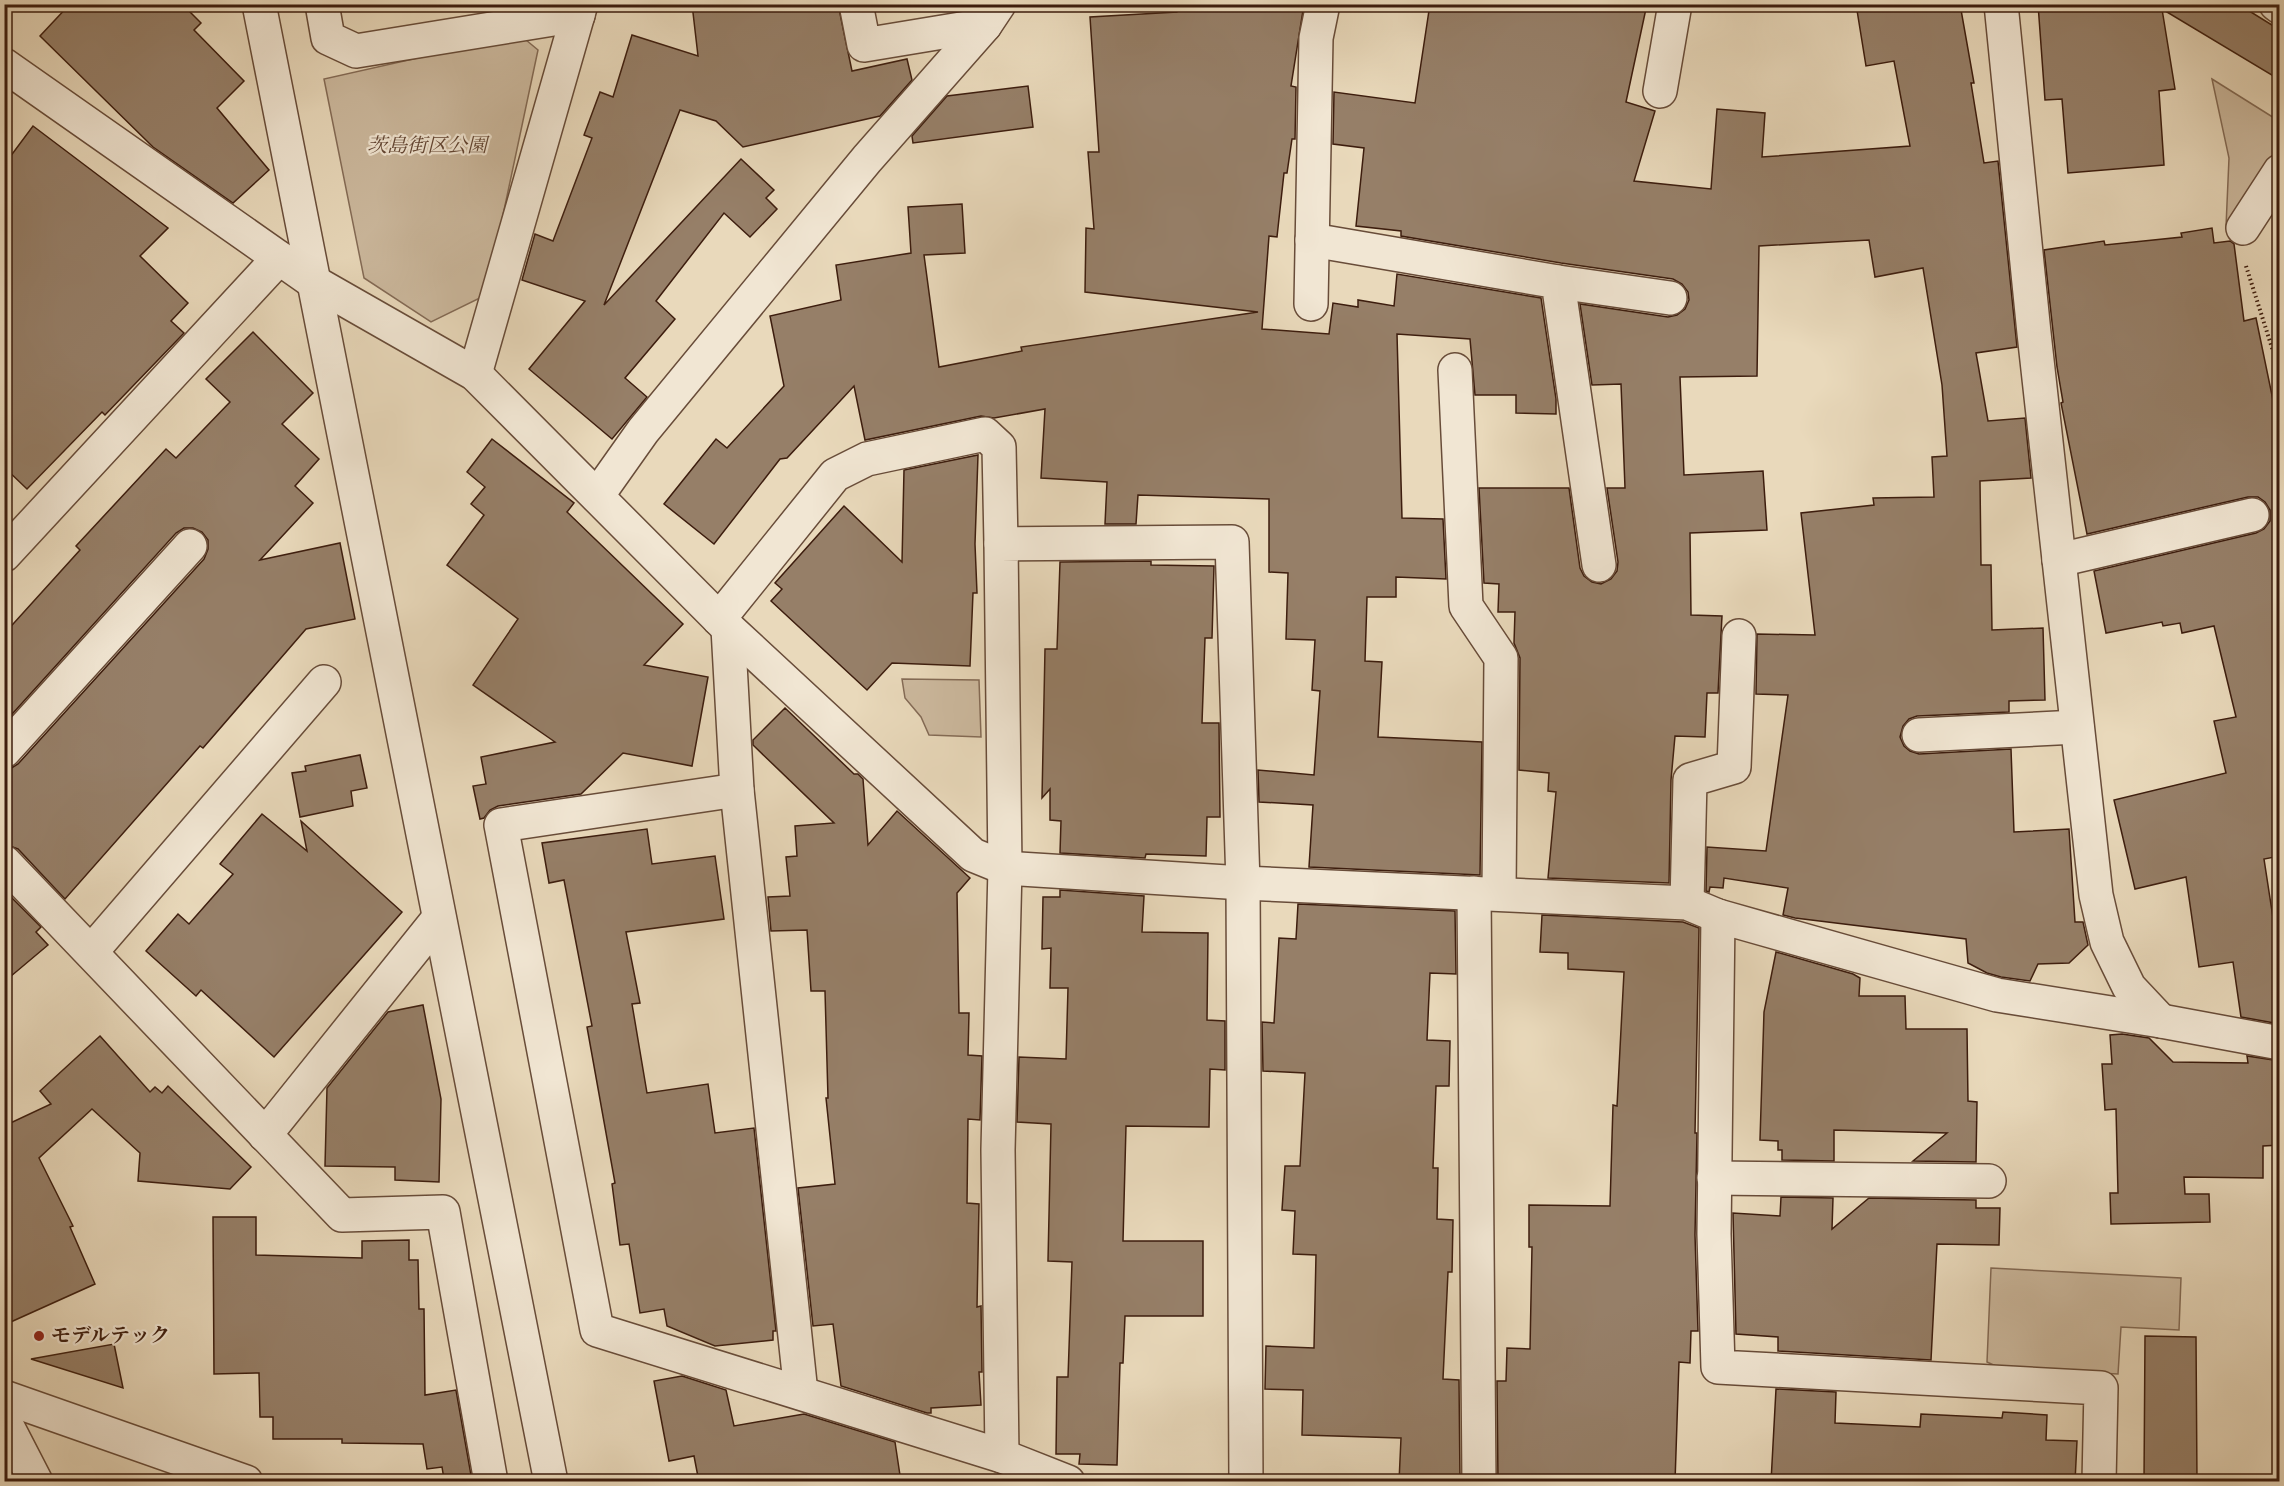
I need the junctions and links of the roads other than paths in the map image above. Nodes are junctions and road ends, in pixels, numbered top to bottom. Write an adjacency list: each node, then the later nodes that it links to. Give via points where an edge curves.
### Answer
1 (259, 4): 15 (street)
2 (322, 4): 7 (street, via 328,38 356,51)
3 (856, 4): 8 (street, via 864,45)
4 (1323, 4): 13 (street, via 1316,38)
5 (1675, 4): 10 (street)
6 (2001, 4): 26 (street)
7 (580, 10): 20 (street)
8 (992, 15): 21 (street, via 867,159 643,431)
9 (4, 64): 14 (street)
10 (1660, 91)
11 (2280, 171): 12 (street)
12 (2242, 228)
13 (1312, 240): 16 (street); 18 (street)
14 (279, 258): 15 (street); 25 (street)
15 (312, 281): 20 (street); 41 (street)
16 (1558, 282): 17 (street); 27 (street)
17 (1670, 298)
18 (1311, 304)
19 (1455, 370): 38 (street, via 1466,606 1501,658)
20 (475, 374): 21 (street)
21 (597, 496): 28 (street)
22 (2252, 515): 26 (street)
23 (1001, 544): 28 (street, via 999,447 985,434 867,459 836,475); 36 (street); 37 (street, via 1232,542)
24 (190, 546): 33 (street)
25 (4, 555)
26 (2059, 560): 31 (street)
27 (1599, 565)
28 (723, 623): 34 (street); 36 (street, via 973,855)
29 (1739, 636): 39 (street, via 1734,768 1690,780)
30 (324, 682): 42 (street)
31 (2077, 727): 32 (street); 43 (street, via 2096,895 2107,942 2129,987)
32 (1919, 735)
33 (4, 751)
34 (737, 790): 48 (street); 48 (street, via 501,825 597,1330)
35 (4, 862): 42 (street)
36 (1005, 868): 37 (street); 51 (street, via 998,1150)
37 (1243, 883): 38 (street); 57 (street)
38 (1486, 893): 39 (street); 58 (street)
39 (1687, 903): 40 (street)
40 (1718, 916): 43 (street, via 1997,995); 46 (street)
41 (439, 918): 45 (street); 55 (street)
42 (91, 952): 45 (street)
43 (2161, 1021): 44 (street)
44 (2280, 1043)
45 (265, 1135): 54 (street, via 342,1215 443,1212)
46 (1714, 1178): 47 (street); 59 (street, via 1718,1367 2101,1388)
47 (1989, 1181)
48 (801, 1393): 51 (street)
49 (4, 1396): 53 (street)
50 (4, 1420): 52 (street)
51 (1002, 1456): 56 (street)
52 (36, 1482)
53 (246, 1482)
54 (491, 1482)
55 (551, 1482)
56 (1068, 1482)
57 (1246, 1482)
58 (1479, 1482)
59 (2099, 1482)

